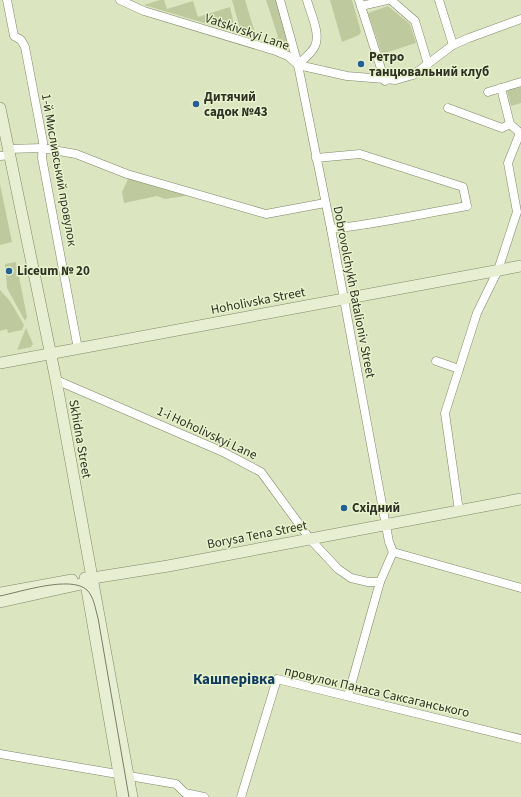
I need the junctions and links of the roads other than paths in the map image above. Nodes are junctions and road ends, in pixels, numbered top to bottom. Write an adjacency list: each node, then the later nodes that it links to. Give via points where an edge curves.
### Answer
1 (7, 0): 21 (street, 1-й Мисливський провулок, via 14,36 21,40 25,47)
2 (120, 0): 12 (street, Vatskivskyi Lane, via 144,12 288,56)
3 (280, 0): 12 (street, Dobrovolchykh Batalioniv Street)
4 (307, 0): 12 (street, via 317,34 316,46)
5 (387, 0): 8 (street)
6 (391, 0): 11 (street, via 415,20)
7 (439, 0): 10 (street)
8 (360, 3): 13 (street)
9 (521, 19): 10 (street, Vatskivskyi Lane)
10 (453, 45): 11 (street, Vatskivskyi Lane)
11 (428, 64): 13 (street, Vatskivskyi Lane, via 403,79)
12 (298, 65): 13 (street, Vatskivskyi Lane, via 347,76); 23 (street, Dobrovolchykh Batalioniv Street)
13 (385, 80)
14 (521, 82): 15 (street)
15 (501, 88): 16 (street); 19 (street)
16 (488, 92)
17 (0, 108): 22 (street, Skhidna Street)
18 (448, 108): 19 (street, via 502,128)
19 (510, 124): 27 (street, via 520,133 508,164 517,212)
20 (0, 130): 22 (street, Skhidna Street)
21 (42, 148): 22 (street); 24 (street, via 76,154 127,174 266,214); 29 (street, 1-й Мисливський провулок)
22 (6, 154): 30 (street, Skhidna Street)
23 (316, 158): 24 (street, Dobrovolchykh Batalioniv Street); 25 (street, via 360,154 463,187 467,206 381,223)
24 (325, 203): 25 (street, Dobrovolchykh Batalioniv Street)
25 (331, 229): 28 (street, Dobrovolchykh Batalioniv Street)
26 (521, 266): 27 (street, Hoholivska Street)
27 (498, 270): 28 (street, Hoholivska Street); 33 (street, via 477,313)
28 (343, 299): 29 (street, Hoholivska Street); 37 (street, Dobrovolchykh Batalioniv Street)
29 (78, 349): 30 (street, Hoholivska Street)
30 (48, 355): 32 (street, Hoholivska Street); 34 (street, Skhidna Street); 40 (street, Skhidna Street)
31 (436, 361): 33 (street)
32 (0, 363)
33 (459, 369): 36 (street, via 445,413)
34 (56, 380): 38 (street, 1-i Hoholivskyi Lane, via 223,452 262,472); 40 (street, Skhidna Street)
35 (521, 499): 36 (street, Borysa Tena Street)
36 (459, 511): 37 (street, Borysa Tena Street)
37 (387, 524): 38 (street, Borysa Tena Street); 39 (street, Dobrovolchykh Batalioniv Street)
38 (310, 539): 40 (street, Borysa Tena Street); 41 (street, 1-i Hoholivskyi Lane, via 338,569 351,578)
39 (393, 552): 41 (street); 42 (street)
40 (88, 580): 43 (street); 44 (street, Borysa Tena Street); 48 (street, Skhidna Street)
41 (380, 582): 45 (street)
42 (521, 588)
43 (0, 593)
44 (0, 602)
45 (348, 696): 46 (street, провулок Панаса Саксаганського); 54 (street, провулок Панаса Саксаганського, via 277,679)
46 (521, 739)
47 (0, 754): 48 (street)
48 (123, 775): 49 (street, via 176,784); 50 (street, Skhidna Street); 51 (street)
49 (180, 788): 52 (street); 53 (street, via 185,793)
50 (123, 797)
51 (132, 797)
52 (177, 797)
53 (204, 797)
54 (241, 797)

